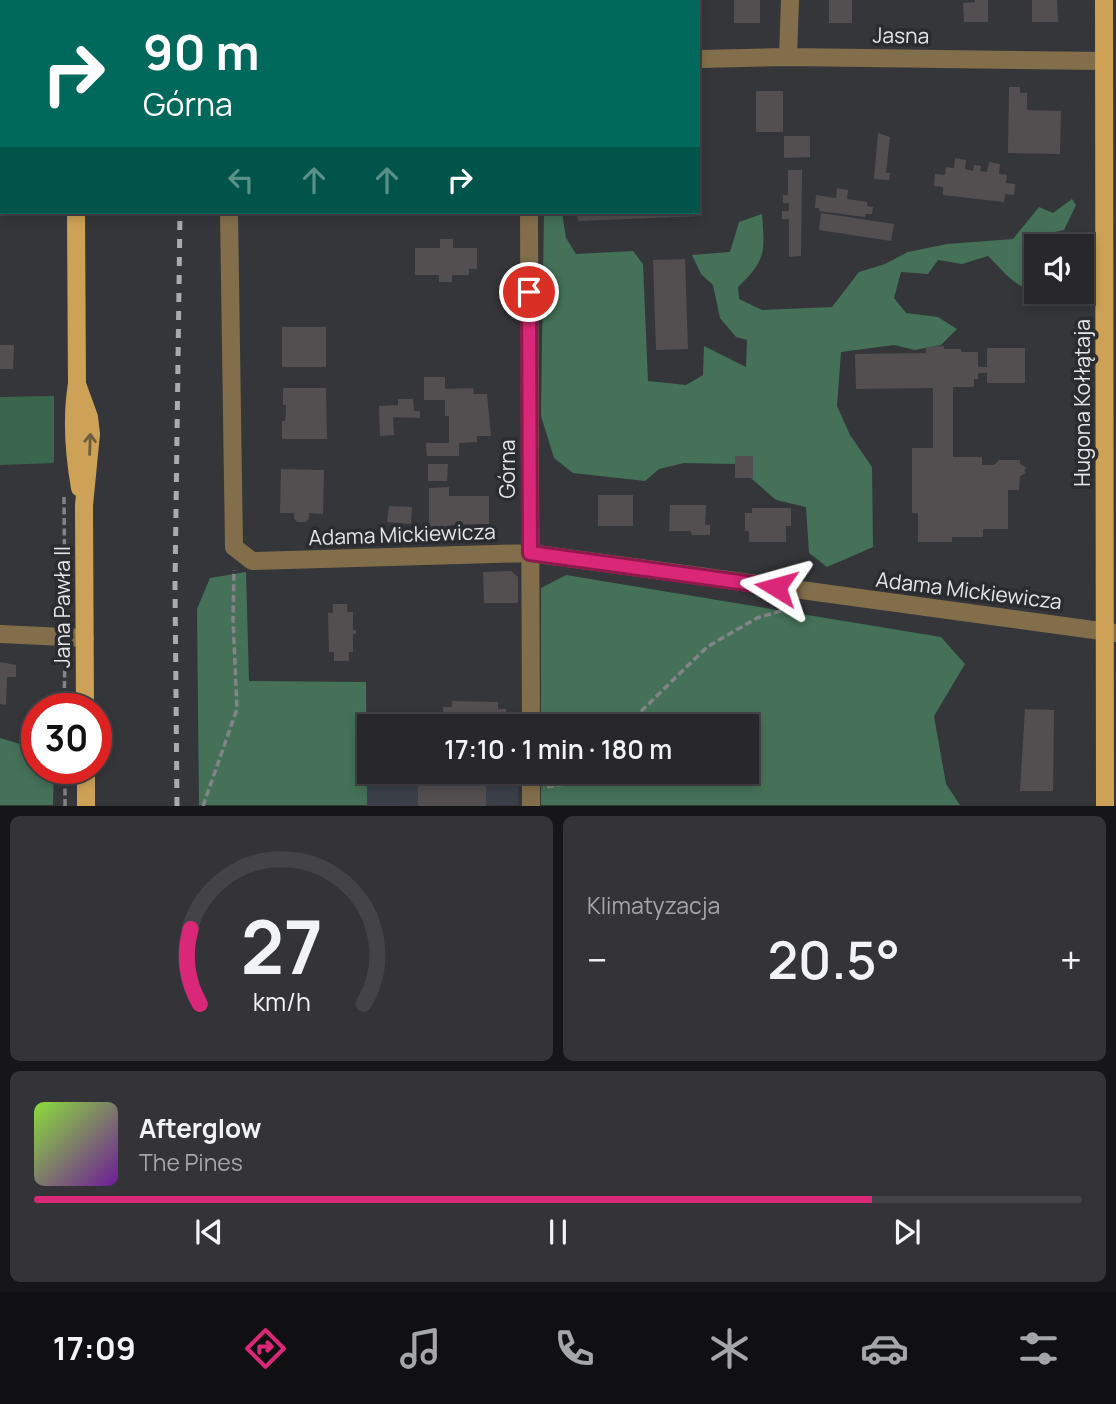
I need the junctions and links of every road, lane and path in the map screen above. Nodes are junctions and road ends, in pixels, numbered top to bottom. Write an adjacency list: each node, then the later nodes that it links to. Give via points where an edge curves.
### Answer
1 (790, 0): 3 (street)
2 (1104, 0): 5 (main road, Hugona Kołłątaja)
3 (788, 57): 4 (street, Jasna); 5 (street, Jasna)
4 (700, 59)
5 (1104, 61): 6 (main road, Hugona Kołłątaja)
6 (1110, 90): 7 (main road, Hugona Kołłątaja)
7 (1110, 117): 14 (main road, Hugona Kołłątaja)
8 (76, 214): 16 (main road, Jana Pawła II, via 77,384 90,425 84,505)
9 (229, 214): 11 (street)
10 (529, 214): 12 (street, Górna)
11 (234, 547): 12 (street, Adama Mickiewicza, via 252,561); 26 (path, via 237,709)
12 (530, 553): 14 (street, Adama Mickiewicza); 18 (street, Górna)
13 (794, 607): 19 (path, via 757,618 707,647)
14 (1110, 633): 27 (main road, Hugona Kołłątaja)
15 (0, 634): 16 (street)
16 (85, 638): 17 (main road, Jana Pawła II)
17 (85, 693)
18 (531, 714)
19 (638, 714)
20 (65, 784): 24 (path)
21 (86, 784): 25 (main road)
22 (562, 784): 23 (path)
23 (531, 789)
24 (65, 806)
25 (86, 806)
26 (203, 806)
27 (1105, 806)

